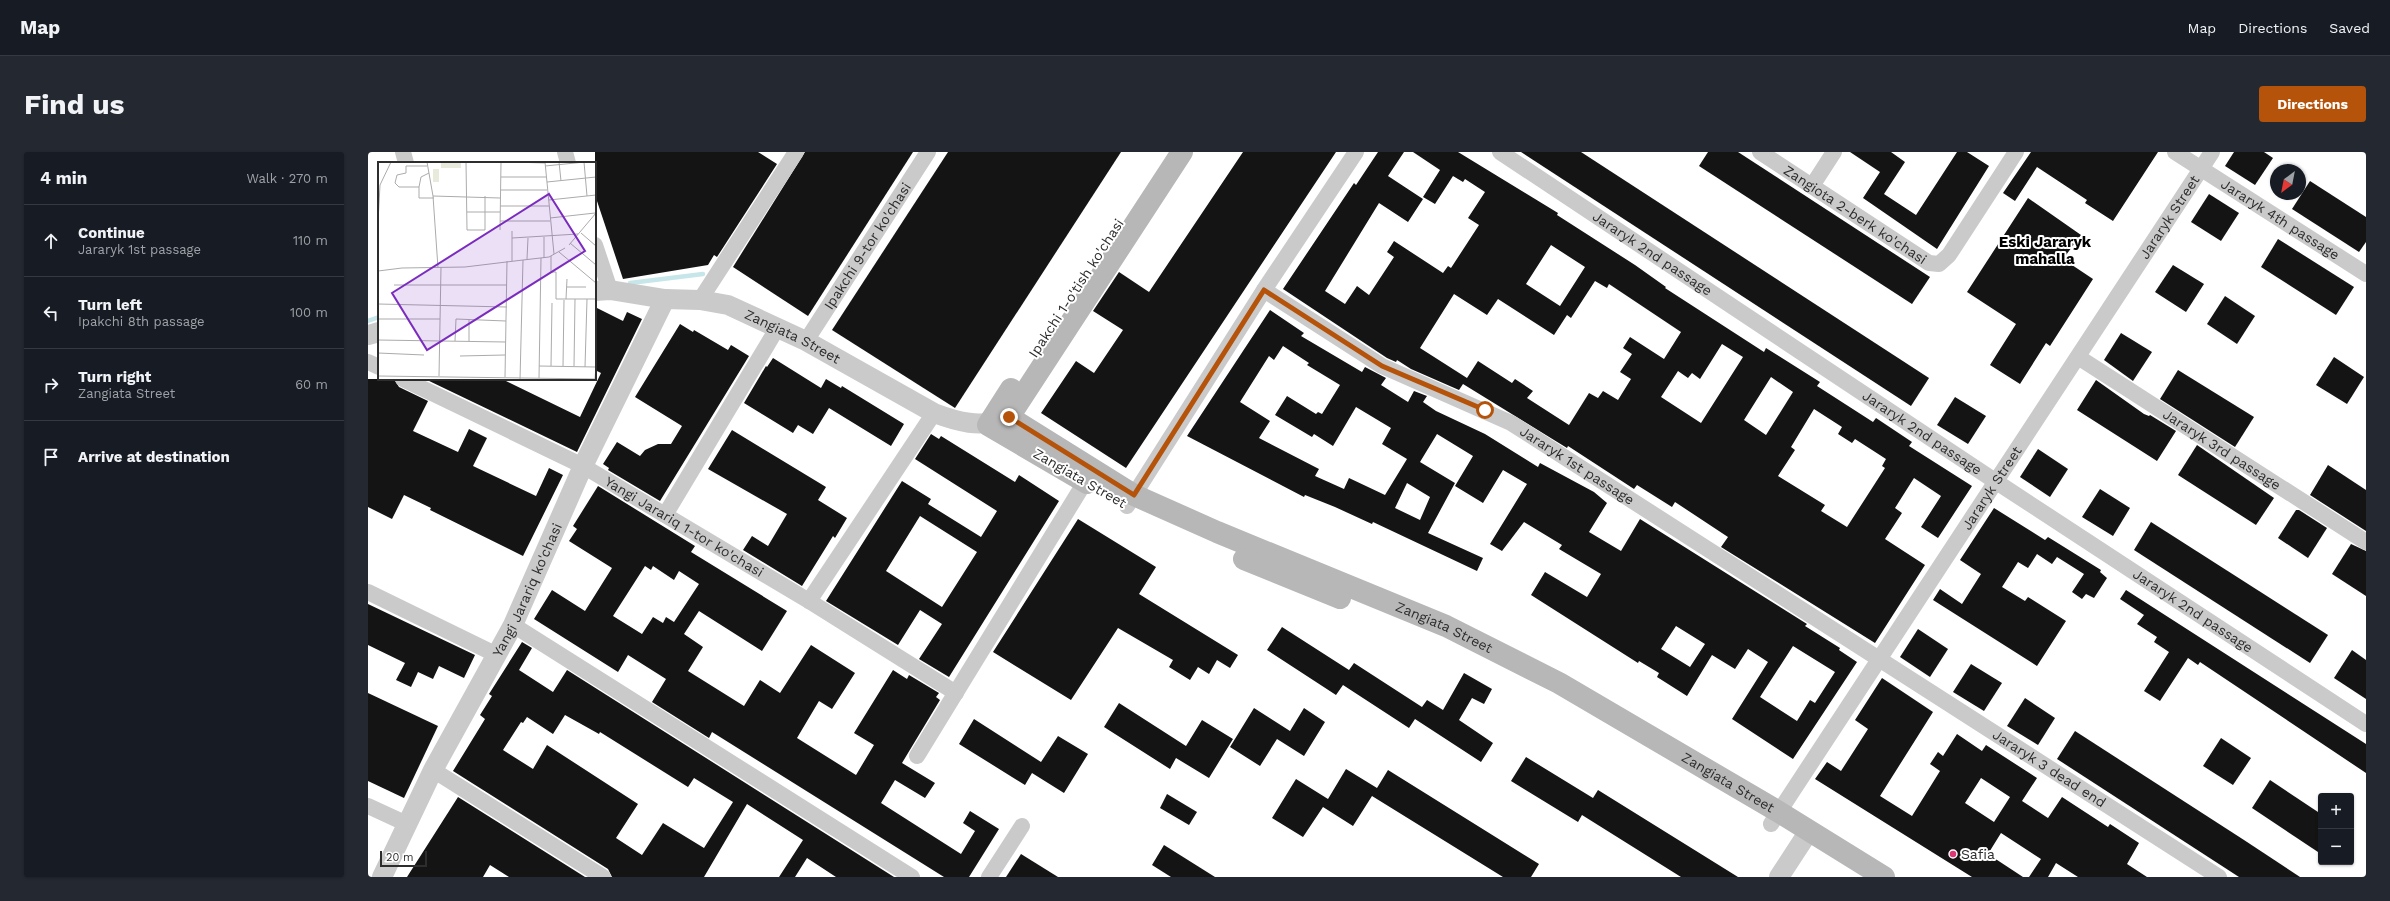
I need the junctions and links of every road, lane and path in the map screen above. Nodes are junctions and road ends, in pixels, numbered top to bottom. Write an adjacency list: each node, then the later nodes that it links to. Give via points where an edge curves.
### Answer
1 (403, 152): 14 (street)
2 (564, 152): 15 (street)
3 (796, 152): 23 (street)
4 (928, 152): 27 (street, Ipakchi 9-tor ko'chasi)
5 (1165, 152): 34 (main road, Ipakchi 1-o'tish ko'chasi)
6 (1182, 152): 33 (main road, Ipakchi 1-o'tish ko'chasi)
7 (1356, 152): 20 (street)
8 (1500, 152): 36 (street, Jararyk 2nd passage)
9 (1760, 152): 17 (street, Zangiota 2-berk ko'chasi)
10 (1834, 152): 17 (street)
11 (2016, 152): 17 (street, Zangiota 2-berk ko'chasi, via 1949,254 1939,264 1929,263)
12 (2175, 152): 16 (street, Jararyk 4th passage)
13 (2212, 152): 16 (street, Jararyk Street)
14 (406, 162)
15 (568, 162)
16 (2201, 169): 19 (street, Jararyk 4th passage); 28 (street, Jararyk Street)
17 (1812, 186)
18 (596, 252): 21 (street)
19 (2366, 274)
20 (1264, 290): 38 (street); 45 (street, Jararyk 1st passage, via 1382,366 1511,423)
21 (602, 291): 22 (street, Zangiata Street)
22 (665, 299): 23 (street, Zangiata Street); 35 (street, Yangi Jarariq ko'chasi)
23 (700, 300): 24 (street, Zangiata Street, via 728,305)
24 (778, 328): 27 (street, Zangiata Street); 39 (street)
25 (378, 332): 26 (street)
26 (368, 335)
27 (806, 341): 32 (street, Zangiata Street)
28 (2078, 357): 36 (street, Jararyk Street); 40 (street, Jararyk 3rd passage)
29 (368, 362): 30 (street)
30 (378, 367)
31 (405, 380): 35 (street, Yangi Jarariq 1-tor ko'chasi)
32 (934, 412): 34 (street, Zangiata Street, via 949,418); 42 (street)
33 (1009, 417): 34 (street); 38 (main road, Zangiata Street)
34 (988, 425): 37 (main road, Zangiata Street)
35 (584, 466): 39 (street, Yangi Jarariq 1-tor ko'chasi); 43 (street, Yangi Jarariq ko'chasi)
36 (1995, 481): 45 (street, Jararyk Street); 47 (street, Jararyk 2nd passage)
37 (1085, 482): 38 (main road, Zangiata Street); 46 (street)
38 (1131, 501): 51 (main road, Zangiata Street, via 1217,532 1446,626 1559,682)
39 (665, 514): 42 (street, Yangi Jarariq 1-tor ko'chasi)
40 (2366, 542)
41 (368, 592): 44 (street)
42 (809, 601): 46 (street, Yangi Jarariq 1-tor ko'chasi)
43 (514, 625): 44 (street, Yangi Jarariq ko'chasi); 57 (street)
44 (497, 655): 49 (street, Yangi Jarariq ko'chasi)
45 (1880, 658): 51 (street, Jararyk Street); 62 (street, Jararyk 3 dead end)
46 (956, 693): 48 (street)
47 (2366, 724)
48 (917, 756)
49 (433, 770): 52 (street, Yangi Jarariq ko'chasi); 56 (street)
50 (368, 806): 52 (street)
51 (1775, 818): 54 (main road, Zangiata Street)
52 (406, 824): 55 (street, Yangi Jarariq ko'chasi)
53 (1022, 826): 58 (street)
54 (1805, 837): 59 (street); 60 (main road, Zangiata Street); 61 (main road, Zangiata Street)
55 (382, 877)
56 (604, 877)
57 (912, 877)
58 (989, 877)
59 (1779, 877)
60 (1856, 877)
61 (1884, 877)
62 (2219, 877)

